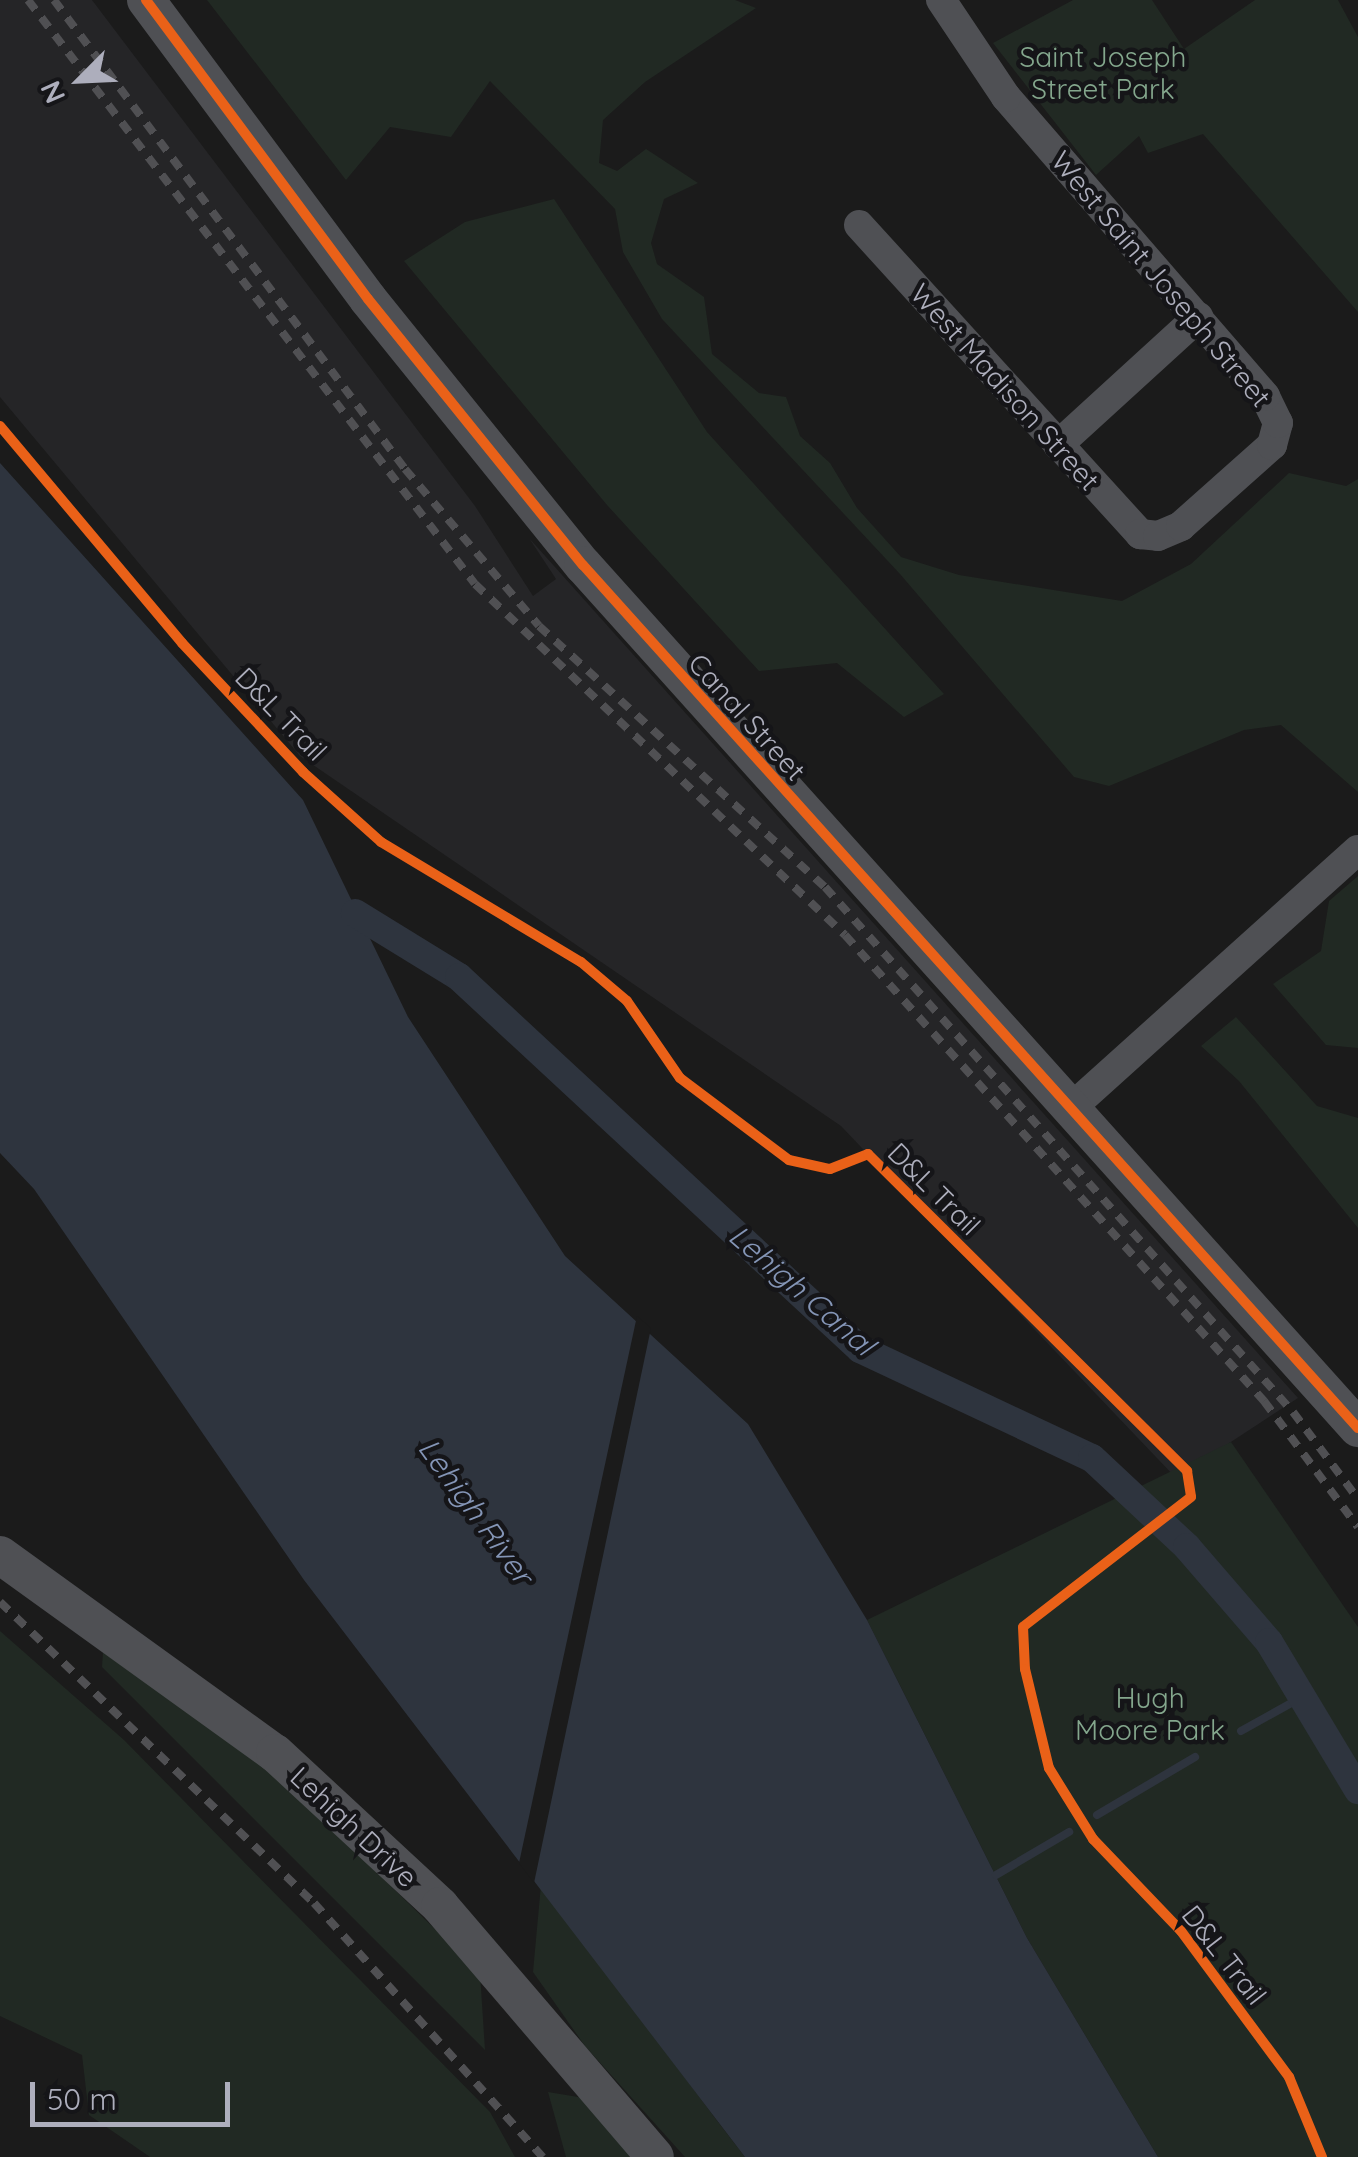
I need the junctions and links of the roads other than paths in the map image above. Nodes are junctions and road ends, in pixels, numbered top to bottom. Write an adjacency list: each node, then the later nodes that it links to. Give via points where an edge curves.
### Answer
1 (146, 0): 8 (street, Canal Street, via 491,454)
2 (942, 0): 4 (street, West Saint Joseph Street, via 1006,96)
3 (859, 225): 5 (street, West Madison Street)
4 (1198, 317): 5 (street); 6 (street, West Saint Joseph Street, via 1266,396 1277,433 1262,456 1182,526)
5 (1058, 445): 6 (street, West Madison Street, via 1136,531)
6 (1158, 536)
7 (1358, 850): 8 (street)
8 (1070, 1109): 9 (street, Canal Street)
9 (1358, 1428)
10 (0, 1555): 11 (street, Lehigh Drive, via 275,1753 440,1906)
11 (656, 2157)

